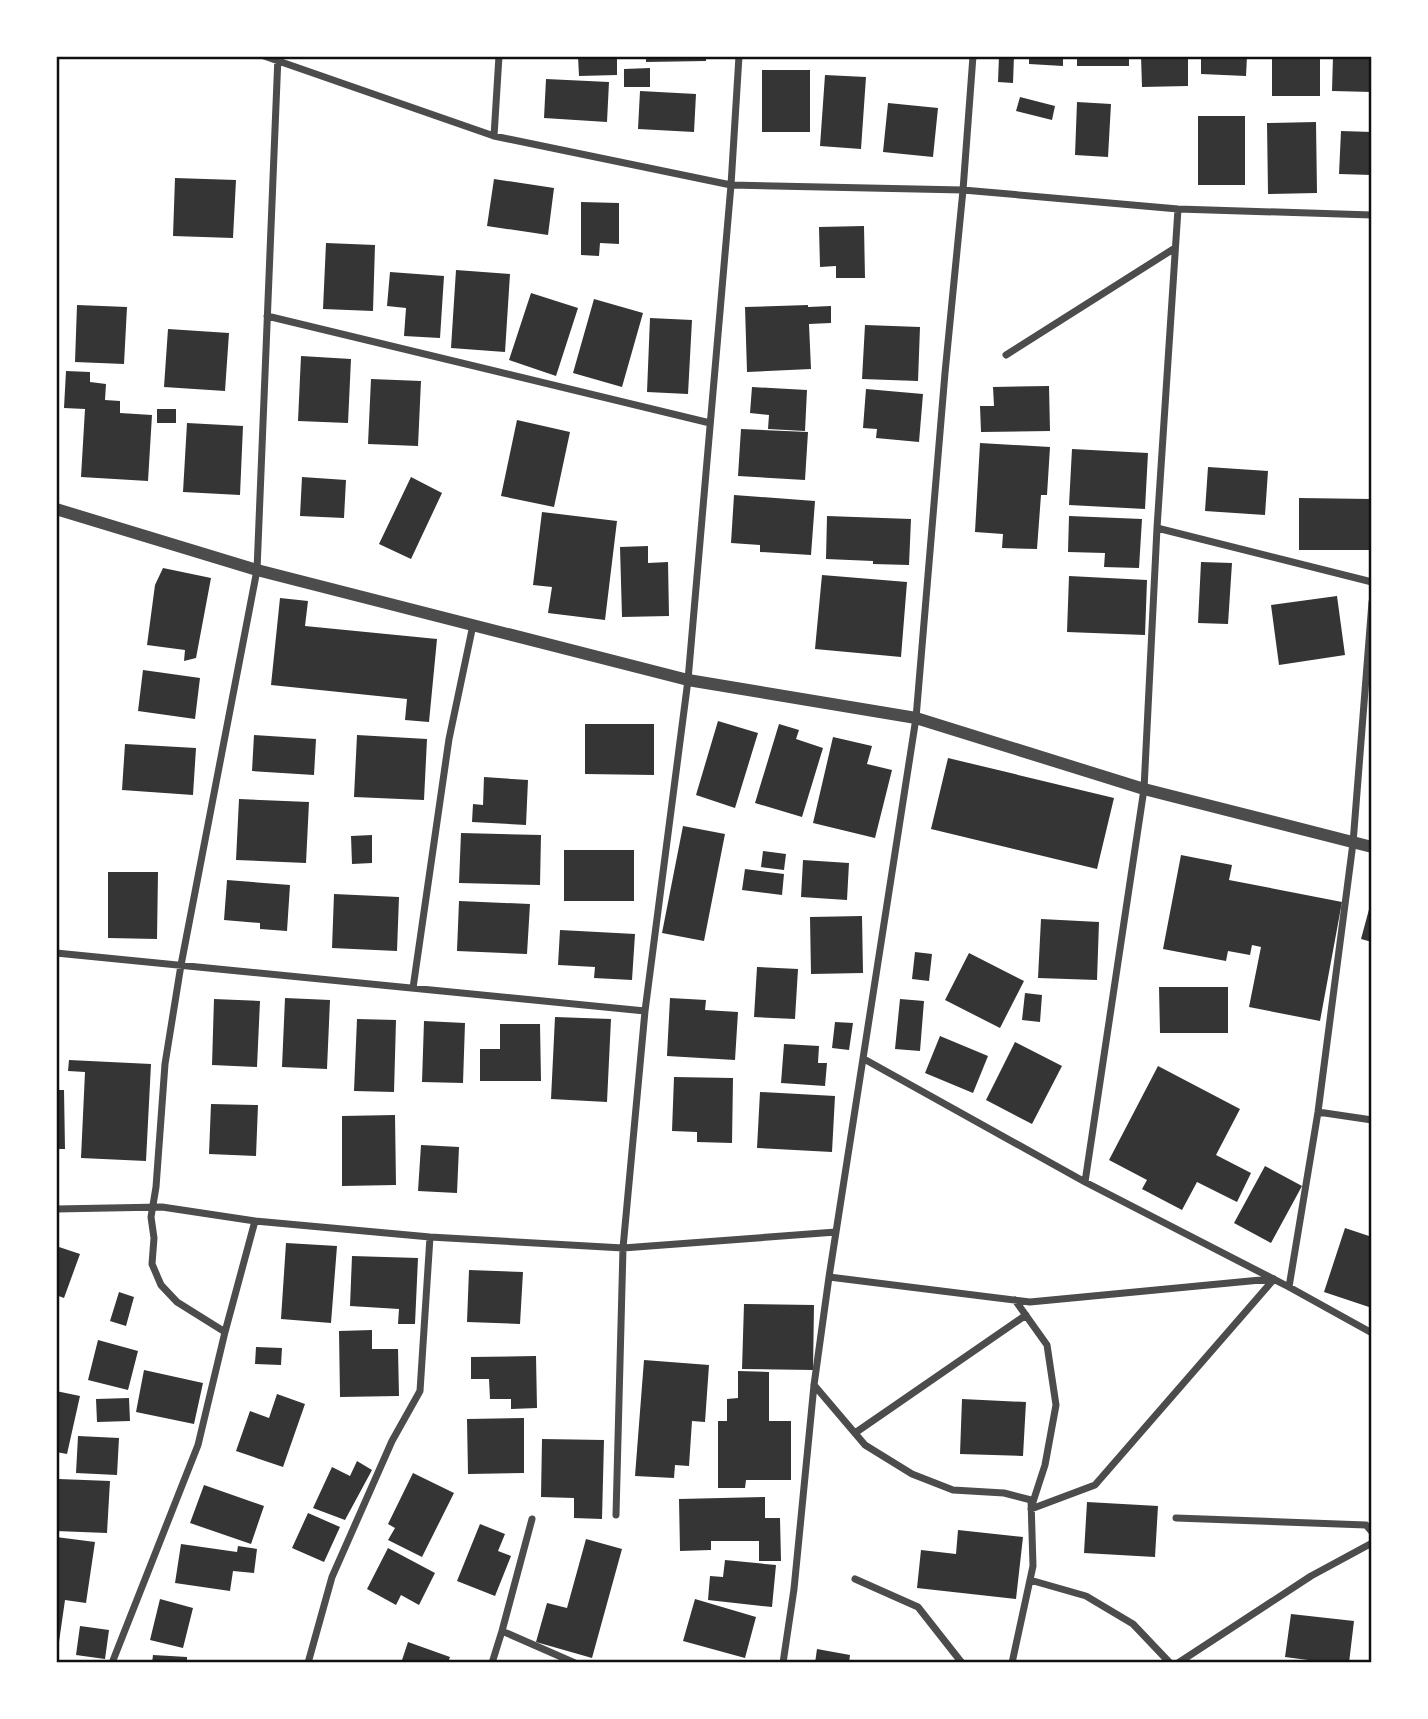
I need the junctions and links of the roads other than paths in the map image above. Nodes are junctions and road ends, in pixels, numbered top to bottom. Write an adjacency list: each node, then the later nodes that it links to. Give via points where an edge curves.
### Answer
1 (264, 56): 5 (street)
2 (499, 56): 6 (street)
3 (739, 56): 7 (street)
4 (973, 56): 8 (street)
5 (277, 58): 6 (street); 12 (street)
6 (494, 136): 7 (street)
7 (731, 186): 8 (street); 14 (street)
8 (963, 190): 9 (street); 23 (street)
9 (1178, 209): 10 (street); 11 (street)
10 (1372, 215)
11 (1175, 248): 13 (street); 16 (street)
12 (267, 316): 14 (street); 17 (street)
13 (1006, 355)
14 (710, 422): 22 (street)
15 (56, 509): 17 (street)
16 (1157, 528): 18 (street); 24 (street)
17 (257, 570): 21 (street); 28 (street)
18 (1372, 582)
19 (1372, 602): 20 (street)
20 (1372, 608): 25 (street)
21 (473, 625): 22 (street); 29 (street, via 449,739)
22 (688, 680): 23 (street); 30 (street)
23 (916, 718): 24 (street); 31 (street)
24 (1144, 789): 25 (street); 34 (street)
25 (1353, 843): 26 (street); 32 (street)
26 (1372, 848)
27 (56, 953): 28 (street)
28 (181, 965): 29 (street); 35 (street, via 165,1064)
29 (413, 988): 30 (street)
30 (645, 1011): 40 (street)
31 (864, 1059): 34 (street); 38 (street)
32 (1318, 1112): 33 (street); 43 (street)
33 (1372, 1120)
34 (1085, 1182): 42 (street)
35 (154, 1208): 36 (street); 37 (street); 46 (street, via 152,1264 162,1285 177,1302)
36 (56, 1209)
37 (255, 1222): 39 (street); 46 (street)
38 (836, 1232): 40 (street); 41 (street)
39 (430, 1237): 40 (street); 60 (street, via 420,1391 392,1441 332,1577)
40 (623, 1248): 51 (street)
41 (830, 1277): 44 (street); 48 (street)
42 (1273, 1279): 43 (street); 44 (street); 50 (street, via 1095,1485)
43 (1289, 1287): 47 (street)
44 (1015, 1300): 45 (street)
45 (1026, 1315): 49 (street); 50 (street, via 1047,1345 1056,1405)
46 (225, 1332): 59 (street, via 198,1445)
47 (1372, 1333)
48 (814, 1385): 49 (street); 63 (street)
49 (855, 1433): 50 (street, via 865,1445 912,1474 953,1490 1004,1493 1031,1500)
50 (1031, 1509): 57 (street)
51 (616, 1515)
52 (1176, 1518): 54 (street, via 1366,1525)
53 (532, 1519): 58 (street)
54 (1372, 1532)
55 (1372, 1543): 67 (street, via 1311,1576)
56 (855, 1580): 64 (street, via 918,1607)
57 (1030, 1580): 65 (street); 66 (street, via 1086,1596 1110,1610 1133,1624)
58 (502, 1631): 61 (street); 62 (street)
59 (112, 1663)
60 (308, 1663)
61 (492, 1663)
62 (575, 1663)
63 (783, 1663)
64 (962, 1663)
65 (1012, 1663)
66 (1170, 1663)
67 (1178, 1663)

